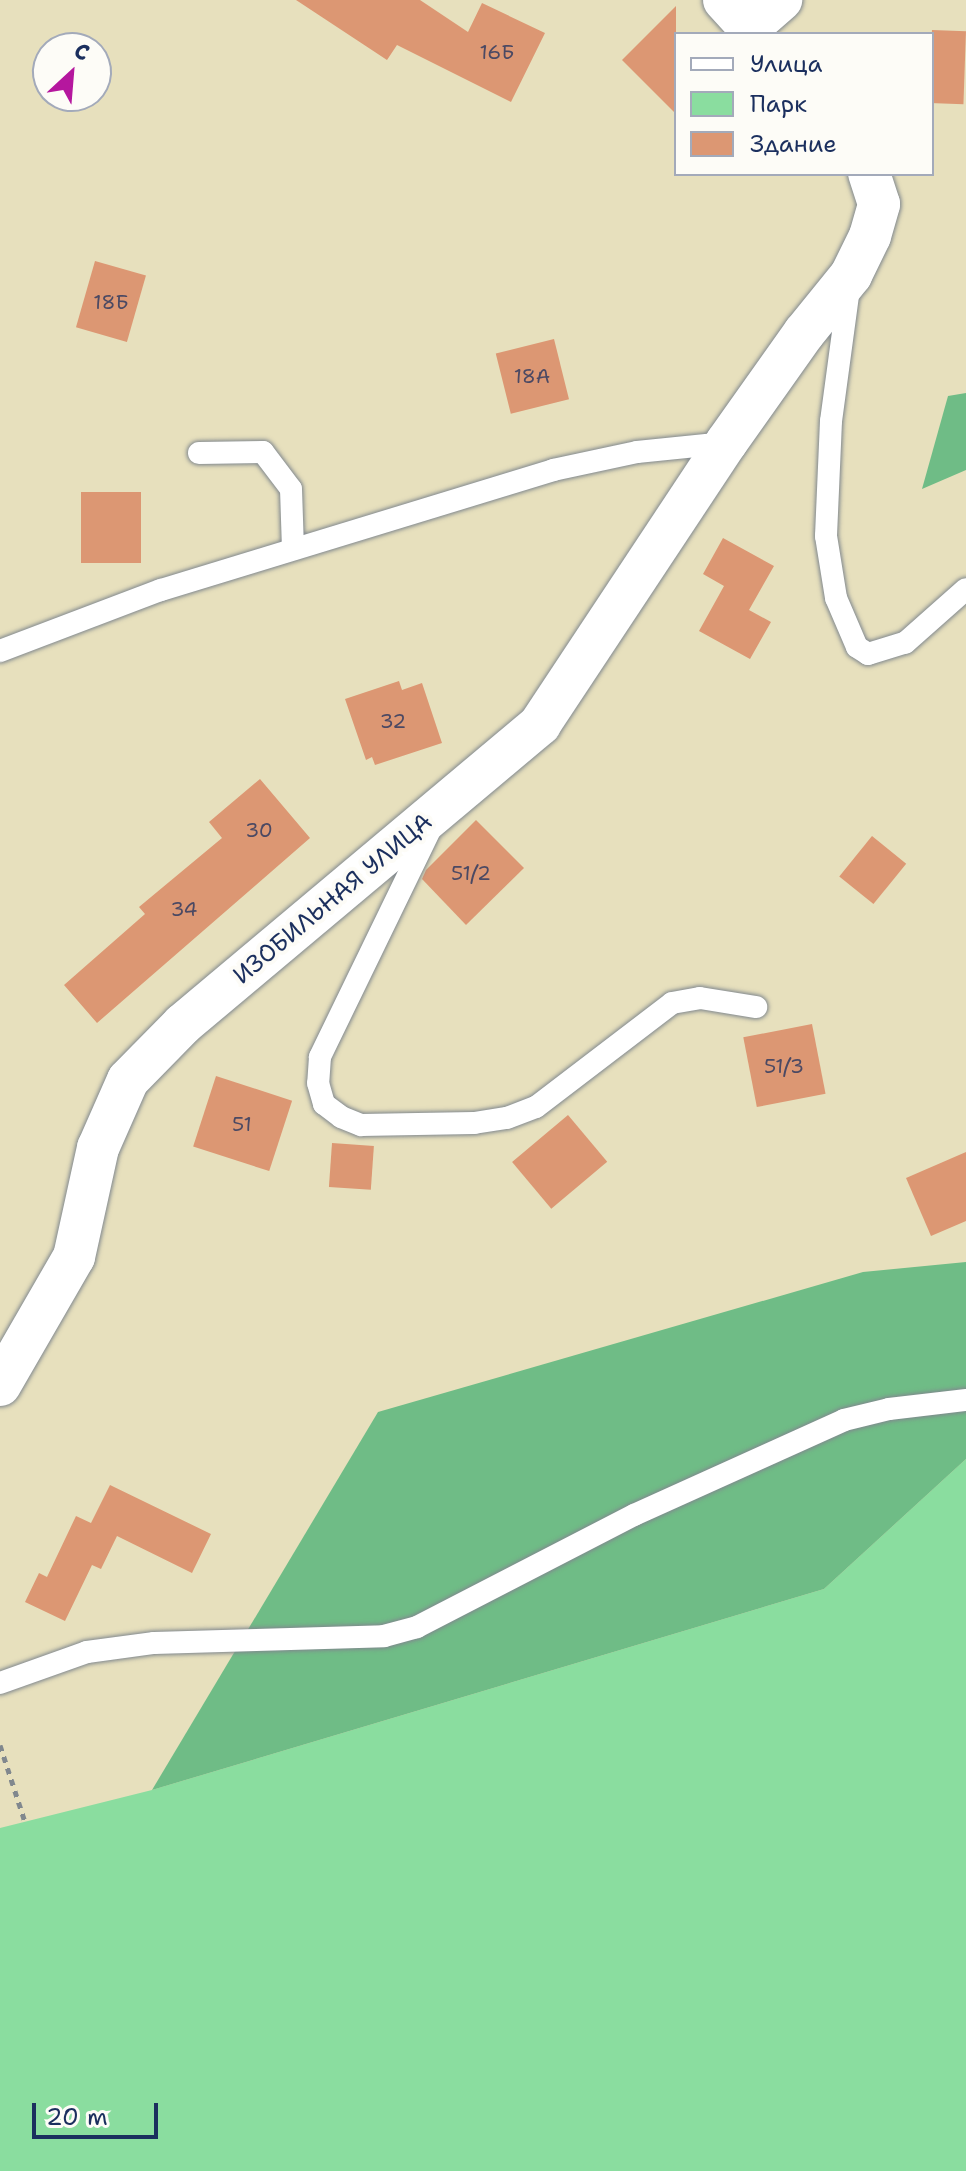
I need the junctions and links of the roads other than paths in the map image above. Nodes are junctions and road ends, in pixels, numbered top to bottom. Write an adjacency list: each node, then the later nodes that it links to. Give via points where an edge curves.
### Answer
1 (781, 0): 2 (street)
2 (743, 21)
3 (870, 176): 4 (street, ИЗОБИЛЬНАЯ УЛИЦА, via 879,204)
4 (851, 275): 5 (street, ИЗОБИЛЬНАЯ УЛИЦА); 8 (lane, via 831,421 826,536 836,598 857,647 868,654 905,643)
5 (726, 443): 7 (lane, via 637,452 553,470); 10 (street, ИЗОБИЛЬНАЯ УЛИЦА, via 540,724)
6 (199, 453): 7 (lane, via 263,452 291,489)
7 (293, 549): 9 (lane, via 161,590)
8 (966, 589)
9 (0, 651)
10 (439, 811): 11 (lane, via 320,1057 318,1083 324,1104 341,1117 361,1125 507,1118 536,1107 672,1003 700,998); 12 (street, ИЗОБИЛЬНАЯ УЛИЦА, via 183,1024 128,1080 98,1148 74,1257)
11 (756, 1007)
12 (1, 1384)
13 (966, 1400): 14 (lane, via 844,1420 634,1515 417,1627 384,1636 154,1643 100,1650)
14 (0, 1683)

